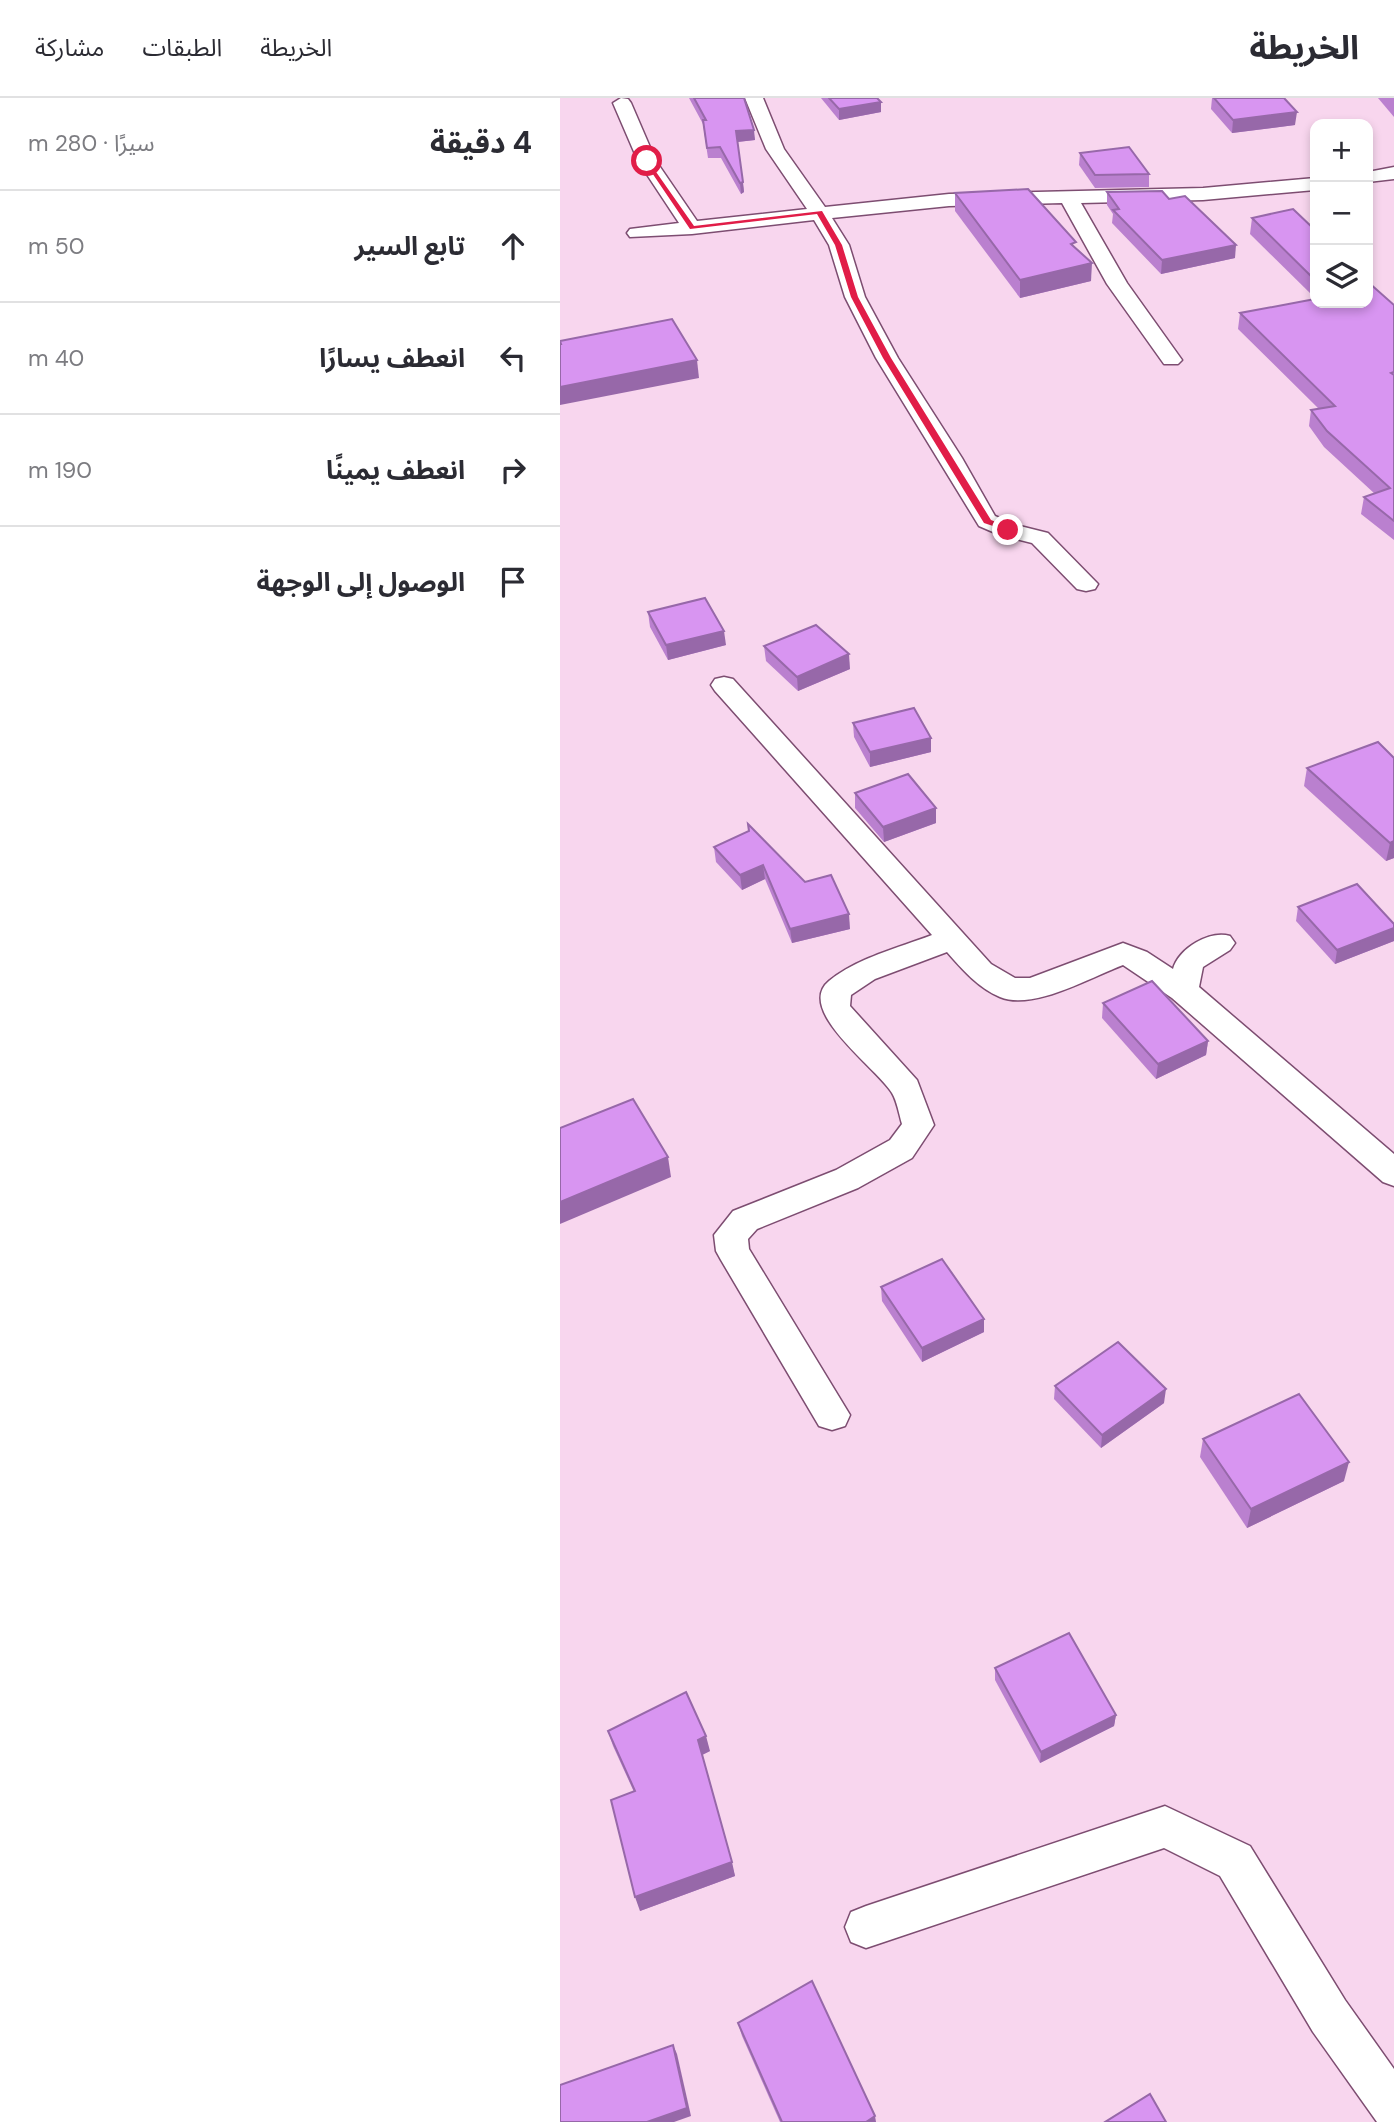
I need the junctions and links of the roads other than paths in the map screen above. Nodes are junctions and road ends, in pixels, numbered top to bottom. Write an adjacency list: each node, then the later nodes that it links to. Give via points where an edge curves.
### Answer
1 (754, 98): 7 (street, via 775,149)
2 (622, 103): 8 (street, via 647,161)
3 (1394, 173): 4 (street)
4 (1373, 176)
5 (1310, 184): 6 (street, via 1203,194)
6 (1068, 197): 7 (street, via 990,197); 10 (street, via 1117,284)
7 (820, 212): 8 (street); 11 (street, via 839,245 855,297 887,358 987,521 1040,538)
8 (692, 228): 9 (street)
9 (636, 233)
10 (1171, 360)
11 (1086, 584)
12 (724, 685): 13 (street)
13 (951, 939): 15 (street, via 981,971 1009,989 1033,989 1123,953); 17 (street, via 865,972 837,990 835,1007 846,1023 906,1088 918,1125 901,1149 847,1179 745,1220 731,1235 733,1251)
14 (1220, 943): 15 (street, via 1190,962)
15 (1183, 990): 16 (street)
16 (1394, 1173)
17 (832, 1415)
18 (866, 1927): 19 (street, via 1165,1827 1235,1861 1329,2016)
19 (1394, 2108)

